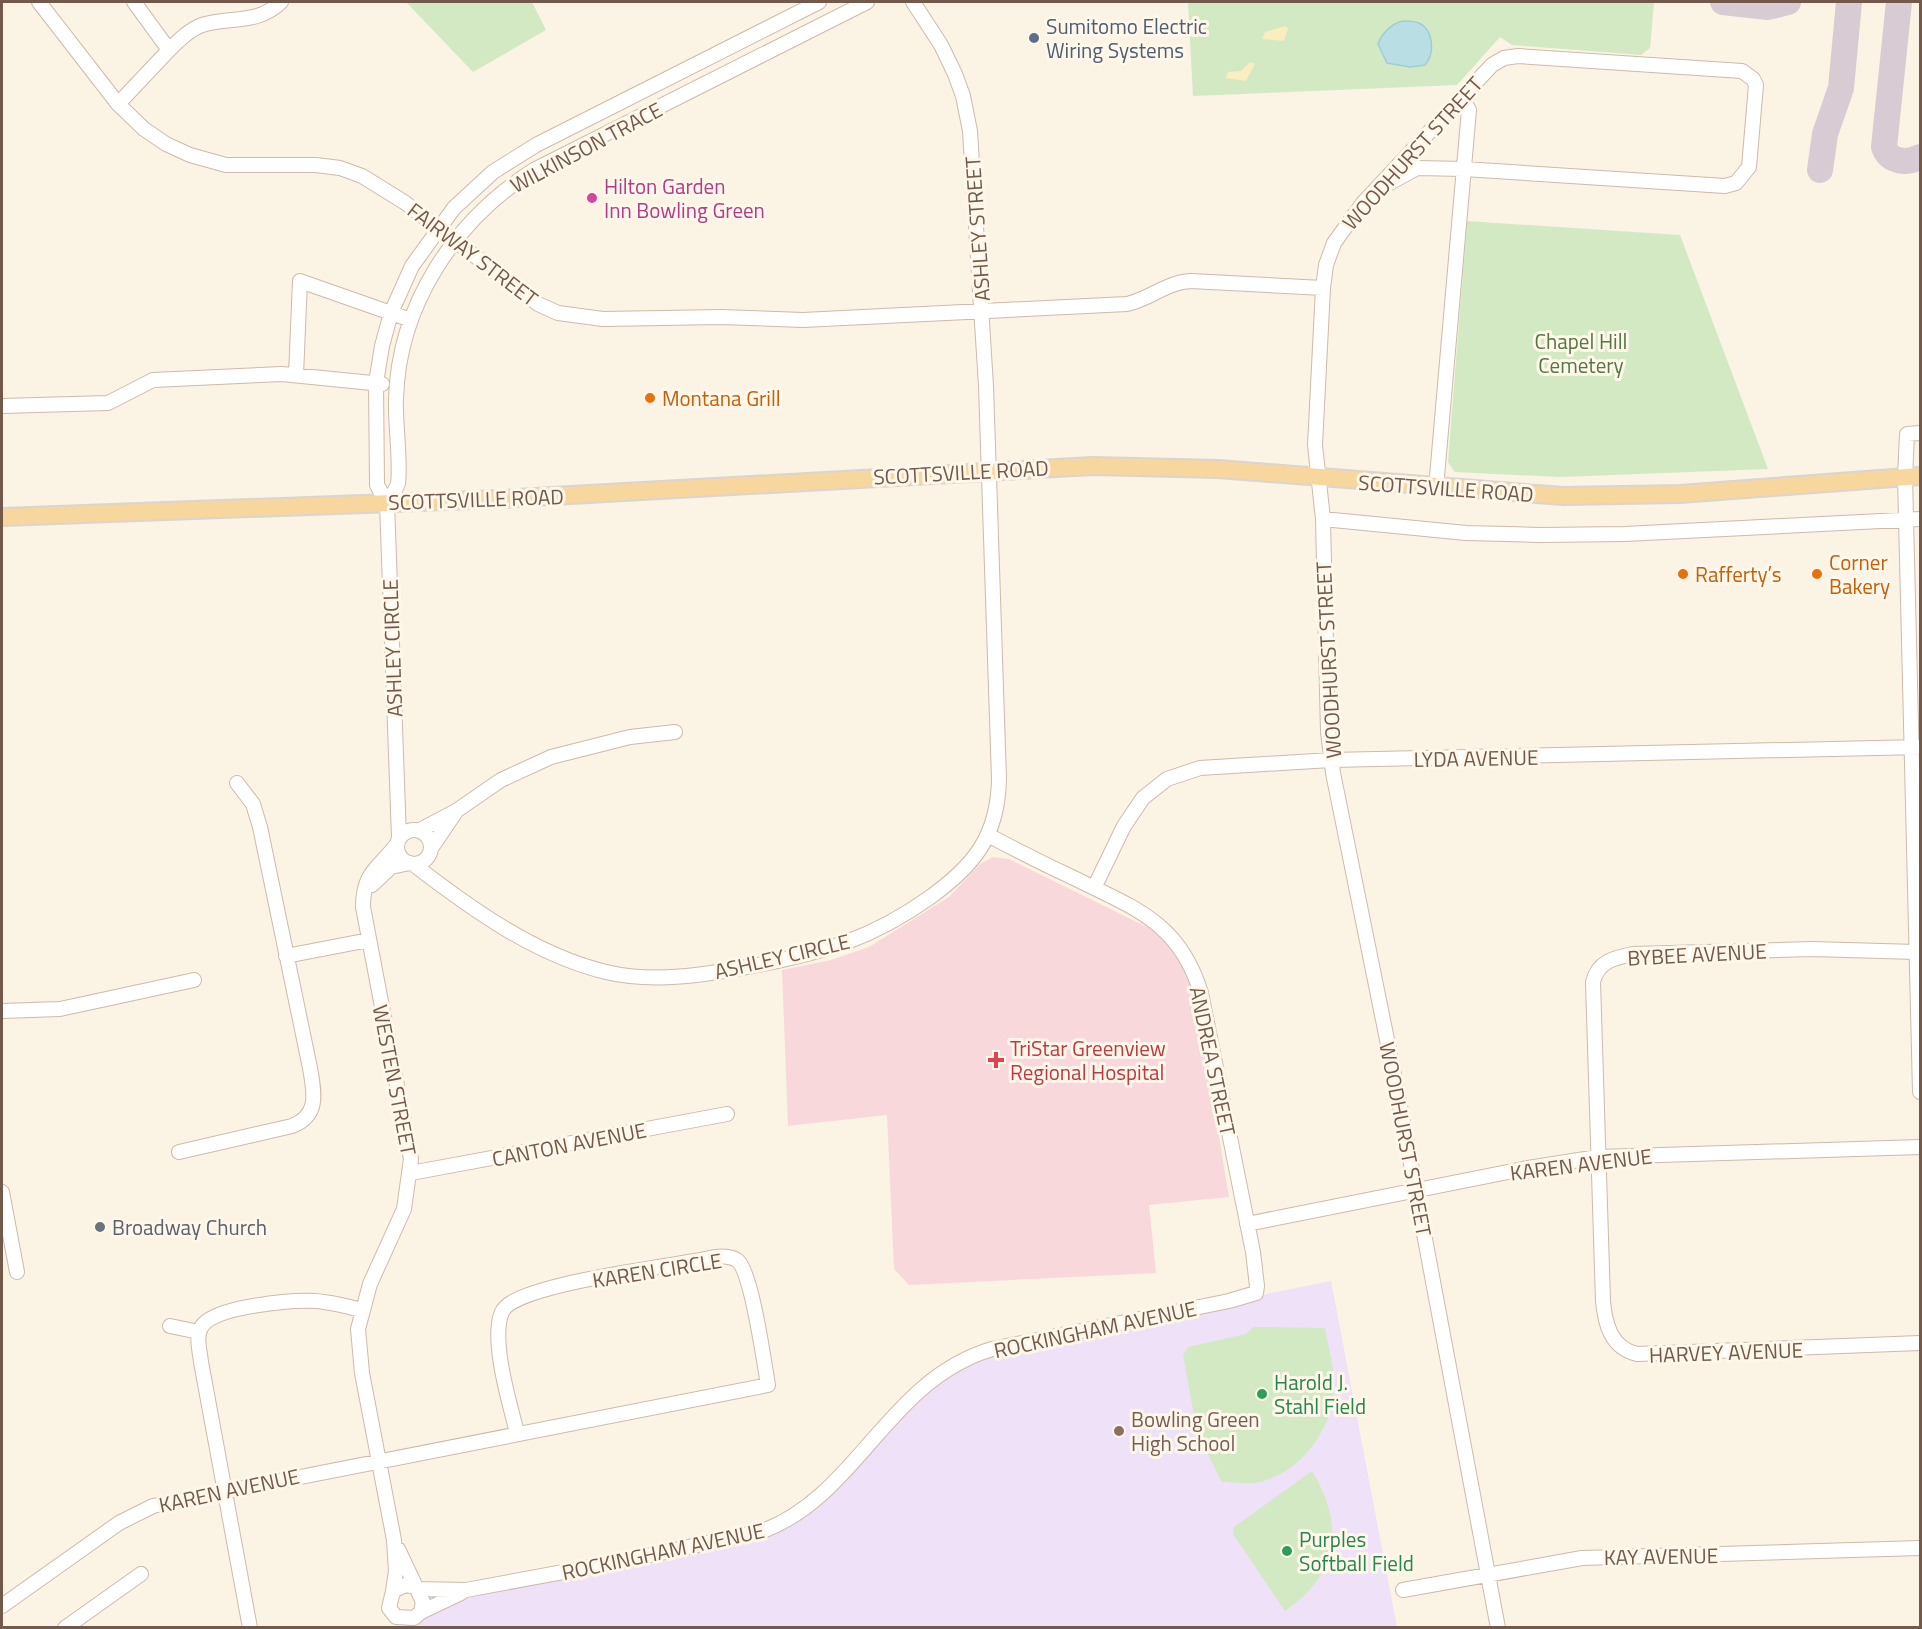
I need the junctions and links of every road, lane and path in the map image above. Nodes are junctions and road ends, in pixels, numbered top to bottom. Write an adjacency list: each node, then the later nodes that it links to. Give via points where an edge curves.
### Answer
1 (39, 2): 9 (street, FAIRWAY STREET)
2 (134, 2): 7 (street)
3 (281, 2): 7 (street, via 254,18 200,26)
4 (819, 2): 12 (street, WILKINSON TRACE, via 521,153 473,189)
5 (867, 2): 13 (street, WILKINSON TRACE, via 534,170 492,201)
6 (913, 2): 15 (street, ASHLEY STREET, via 948,57 967,114)
7 (169, 50): 9 (street)
8 (1461, 97): 10 (street, via 1470,110); 10 (street, WOODHURST STREET, via 1492,65 1509,57 1742,71 1756,85 1749,167 1736,183 1725,186); 11 (street, WOODHURST STREET)
9 (118, 105): 12 (street, FAIRWAY STREET, via 150,133 190,155 238,166 340,168 372,182)
10 (1464, 169): 11 (street, via 1417,168); 26 (street)
11 (1373, 192): 14 (street, WOODHURST STREET, via 1346,222 1334,243)
12 (438, 228): 13 (street, FAIRWAY STREET); 16 (street, WILKINSON TRACE, via 412,266)
13 (455, 240): 15 (street, FAIRWAY STREET, via 538,304 573,316 803,320); 17 (street, WILKINSON TRACE, via 429,280)
14 (1323, 288): 15 (street, FAIRWAY STREET, via 1178,282 1127,304); 24 (street, WOODHURST STREET, via 1315,445)
15 (982, 310): 23 (street, ASHLEY STREET)
16 (391, 313): 17 (street); 18 (street, via 300,281); 19 (street, WILKINSON TRACE)
17 (411, 320): 20 (street, WILKINSON TRACE)
18 (296, 375): 19 (street); 21 (street, via 153,380 108,403)
19 (376, 383): 20 (street); 27 (street, WILKINSON TRACE, via 377,485)
20 (396, 385): 27 (street, WILKINSON TRACE, via 398,484)
21 (2, 406)
22 (1920, 433): 25 (street, via 1907,434)
23 (988, 471): 24 (main road, SCOTTSVILLE ROAD, via 1148,466); 27 (main road, SCOTTSVILLE ROAD); 39 (street, ASHLEY CIRCLE, via 999,779 997,807)
24 (1317, 477): 26 (main road, SCOTTSVILLE ROAD); 29 (street, WOODHURST STREET)
25 (1913, 477): 26 (main road, SCOTTSVILLE ROAD, via 1609,496); 31 (street)
26 (1436, 488)
27 (387, 503): 28 (main road, SCOTTSVILLE ROAD); 36 (street, ASHLEY CIRCLE)
28 (2, 518)
29 (1323, 519): 31 (street, via 1466,533 1540,535); 34 (street, WOODHURST STREET, via 1325,671)
30 (1920, 519): 31 (street)
31 (1906, 520): 33 (street)
32 (675, 732): 37 (street, via 630,736 551,757 501,780)
33 (1916, 748): 34 (street, LYDA AVENUE); 47 (street)
34 (1331, 760): 44 (street, LYDA AVENUE, via 1214,766 1167,779 1143,798 1130,816); 57 (street, WOODHURST STREET)
35 (237, 783): 48 (street, via 253,804 260,827)
36 (398, 793): 38 (street, ASHLEY CIRCLE); 40 (street, ASHLEY CIRCLE)
37 (456, 811): 38 (street); 41 (street)
38 (419, 830): 40 (street, via 409,830); 41 (street, via 429,837)
39 (988, 836): 43 (street, ASHLEY CIRCLE, via 961,873 904,915 864,937 791,958 669,978 623,975 567,960 481,912); 44 (street, ANDREA STREET)
40 (398, 841): 42 (street, via 399,854); 45 (street, WESTEN STREET, via 368,876)
41 (431, 850): 42 (street, via 424,861); 43 (street, ASHLEY CIRCLE)
42 (412, 864): 43 (street, ASHLEY CIRCLE); 45 (street, via 400,864 382,873)
43 (445, 886)
44 (1094, 888): 59 (street, ANDREA STREET, via 1153,919 1179,946 1192,968 1201,993)
45 (364, 897): 46 (street, WESTEN STREET)
46 (369, 940): 48 (street); 56 (street, WESTEN STREET, via 404,1116)
47 (1916, 952): 51 (street); 55 (street, BYBEE AVENUE, via 1812,949 1634,954 1610,959 1597,970 1593,982)
48 (286, 956): 54 (street, via 312,1080 314,1101 310,1114 292,1126)
49 (194, 980): 50 (street, via 60,1009)
50 (2, 1011)
51 (1920, 1092)
52 (727, 1114): 56 (street, CANTON AVENUE)
53 (1920, 1147): 55 (street, KAREN AVENUE)
54 (179, 1152)
55 (1598, 1157): 57 (street, KAREN AVENUE); 65 (street, HARVEY AVENUE, via 1604,1314 1609,1332 1622,1348 1637,1354)
56 (411, 1173): 62 (street, WESTEN STREET, via 404,1209)
57 (1416, 1191): 59 (street, KAREN AVENUE); 72 (street, WOODHURST STREET)
58 (2, 1192): 60 (street)
59 (1247, 1224): 61 (street, ANDREA STREET)
60 (17, 1272)
61 (1256, 1293): 74 (street, ROCKINGHAM AVENUE, via 992,1349 962,1359 914,1394 804,1509 763,1531)
62 (361, 1310): 64 (street, via 321,1302 281,1303 221,1315 206,1322); 67 (street, WESTEN STREET, via 358,1344)
63 (170, 1326): 64 (street)
64 (199, 1332): 68 (street, via 201,1362)
65 (1920, 1343)
66 (517, 1433): 66 (street, KAREN CIRCLE, via 768,1385 747,1277 738,1261 715,1257 543,1288 509,1302 501,1315 500,1345); 67 (street, KAREN CIRCLE)
67 (378, 1460): 68 (street, KAREN AVENUE); 69 (street, WESTEN STREET)
68 (226, 1490): 77 (street, KAREN AVENUE, via 141,1510); 81 (street)
69 (394, 1540): 73 (street, WESTEN STREET); 76 (street, WESTEN STREET)
70 (1920, 1548): 72 (street, KAY AVENUE, via 1596,1557)
71 (141, 1574): 80 (street)
72 (1489, 1574): 75 (street, KAY AVENUE); 82 (street, WOODHURST STREET)
73 (416, 1588): 74 (street, ROCKINGHAM AVENUE); 76 (street, via 405,1585); 78 (street, via 423,1602)
74 (466, 1590): 78 (street, ROCKINGHAM AVENUE)
75 (1403, 1590)
76 (393, 1591): 79 (street, via 389,1608)
77 (2, 1606)
78 (419, 1618): 79 (street)
79 (399, 1622)
80 (65, 1628)
81 (250, 1628)
82 (1498, 1628)

